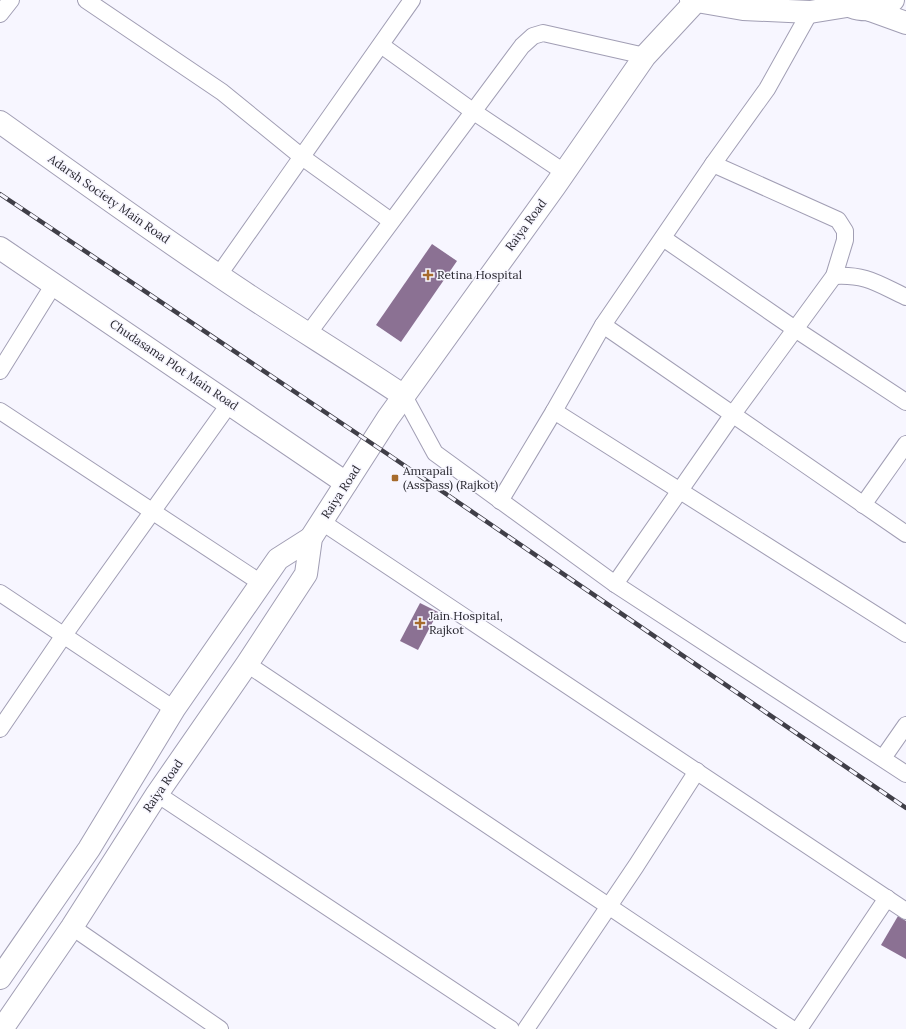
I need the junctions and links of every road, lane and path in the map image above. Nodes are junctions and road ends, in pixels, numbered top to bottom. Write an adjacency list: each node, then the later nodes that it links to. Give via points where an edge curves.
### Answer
1 (11, 0): 9 (street)
2 (86, 0): 15 (street, via 222,92)
3 (412, 0): 11 (street)
4 (694, 0): 8 (street, via 743,9); 12 (street, Raiya Road)
5 (893, 0): 7 (street)
6 (844, 3): 7 (street); 8 (street)
7 (870, 10): 10 (street)
8 (810, 12): 16 (street, via 767,89)
9 (0, 14)
10 (906, 23)
11 (381, 45): 13 (street); 15 (street)
12 (645, 56): 13 (street, via 543,32 533,36 522,46); 17 (street, Raiya Road)
13 (474, 112): 17 (street); 18 (street)
14 (0, 122): 21 (street, Adarsh Society Main Road)
15 (302, 157): 18 (street); 21 (street)
16 (712, 164): 19 (street); 22 (street, via 838,220 845,231 845,240)
17 (564, 172): 29 (street, Raiya Road)
18 (391, 221): 27 (street)
19 (663, 238): 25 (street); 26 (street)
20 (0, 248): 23 (street, Chudasama Plot Main Road)
21 (218, 276): 27 (street, Adarsh Society Main Road)
22 (834, 276): 24 (street, via 863,277); 26 (street)
23 (54, 284): 28 (street); 31 (street, Chudasama Plot Main Road)
24 (906, 297)
25 (603, 325): 33 (street); 34 (street)
26 (795, 329): 30 (street); 34 (street)
27 (308, 334): 29 (street, Adarsh Society Main Road)
28 (0, 371)
29 (404, 396): 36 (street, Raiya Road); 38 (street, via 435,453)
30 (906, 402)
31 (230, 403): 36 (street, Chudasama Plot Main Road); 40 (street)
32 (0, 411): 40 (street)
33 (554, 411): 37 (street); 38 (street)
34 (733, 414): 37 (street); 39 (street)
35 (906, 444): 39 (street)
36 (346, 483): 41 (street, Raiya Road)
37 (680, 492): 44 (street); 46 (street)
38 (500, 501): 44 (street)
39 (863, 505): 42 (street)
40 (152, 512): 43 (street); 47 (street)
41 (316, 530): 43 (street, Raiya Road, via 278,559); 48 (street, Raiya Road, via 306,574); 53 (street)
42 (906, 534)
43 (261, 583): 49 (street, Raiya Road)
44 (615, 584): 52 (street)
45 (0, 593): 47 (street)
46 (906, 634)
47 (64, 635): 49 (street); 51 (street)
48 (247, 664): 55 (street, Raiya Road); 57 (street)
49 (174, 709): 60 (street, Raiya Road, via 89,848)
50 (906, 725): 52 (street)
51 (0, 729)
52 (883, 758): 54 (street)
53 (697, 771): 56 (street); 57 (street)
54 (906, 774)
55 (157, 794): 59 (street, Raiya Road); 63 (street)
56 (886, 898): 58 (street); 66 (street)
57 (608, 906): 64 (street); 65 (street)
58 (906, 912)
59 (72, 927): 61 (street, Raiya Road); 62 (street)
60 (0, 978)
61 (4, 1020)
62 (220, 1029)
63 (511, 1029)
64 (526, 1029)
65 (792, 1029)
66 (799, 1029)

